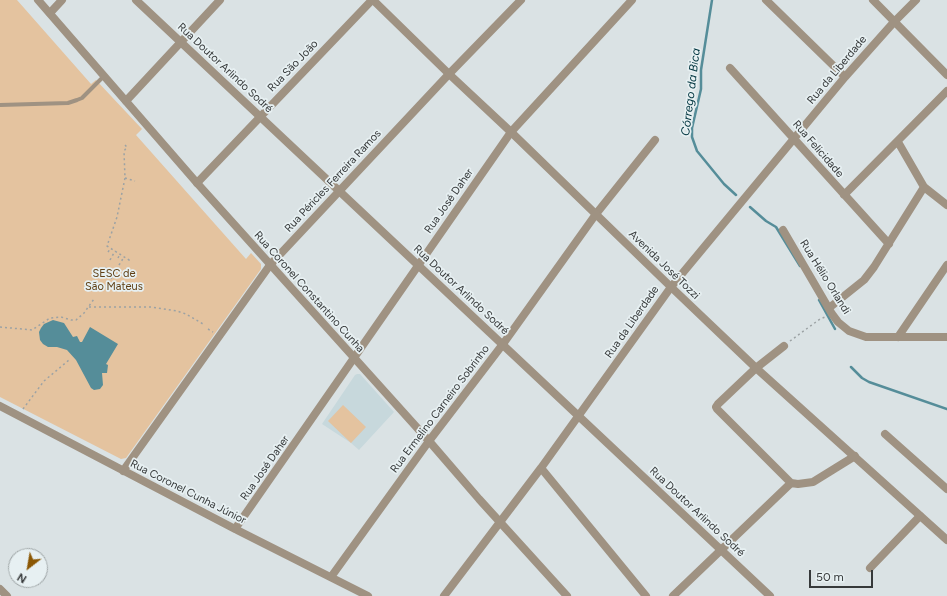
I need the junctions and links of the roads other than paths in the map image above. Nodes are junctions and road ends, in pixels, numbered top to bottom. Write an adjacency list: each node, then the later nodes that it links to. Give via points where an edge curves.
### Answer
1 (38, 0): 11 (street, Rua Coronel Constantino Cunha)
2 (62, 0): 11 (street)
3 (136, 0): 13 (street, Rua Doutor Arlindo Sodré)
4 (220, 0): 13 (street)
5 (372, 0): 15 (street, Avenida José Tozzi); 22 (street, Rua São João)
6 (521, 0): 15 (street, Rua Péricles Ferreira Ramos)
7 (632, 0): 23 (street, Rua José Daher)
8 (766, 0): 18 (street)
9 (873, 0): 12 (street)
10 (916, 0): 12 (street, Rua da Liberdade)
11 (50, 13): 17 (street, Rua Coronel Constantino Cunha)
12 (894, 22): 16 (street); 18 (street, Rua da Liberdade)
13 (181, 41): 20 (street); 22 (street, Rua Doutor Arlindo Sodré)
14 (730, 68): 24 (street, Rua Felicidade)
15 (449, 74): 23 (street, Avenida José Tozzi); 29 (street, Rua Péricles Ferreira Ramos)
16 (947, 75)
17 (104, 76): 20 (street, Rua Coronel Constantino Cunha); 21 (lane, via 82,98 68,103)
18 (845, 77): 24 (street, Rua da Liberdade)
19 (947, 91): 26 (street)
20 (126, 101): 27 (street, Rua Coronel Constantino Cunha)
21 (0, 105)
22 (260, 116): 27 (street, Rua São João); 29 (street, Rua Doutor Arlindo Sodré)
23 (511, 132): 32 (street, Avenida José Tozzi); 36 (street, Rua José Daher)
24 (794, 138): 30 (street, Rua Felicidade); 38 (street, Rua da Liberdade)
25 (654, 140): 32 (street, Rua Ermelino Carneiro Sobrinho)
26 (898, 142): 28 (street); 30 (street)
27 (197, 182): 35 (street, Rua Coronel Constantino Cunha)
28 (924, 187): 31 (street); 34 (street)
29 (339, 191): 35 (street, Rua Péricles Ferreira Ramos); 36 (street, Rua Doutor Arlindo Sodré)
30 (844, 195): 34 (street, Rua Felicidade)
31 (947, 205)
32 (596, 214): 38 (street, Avenida José Tozzi); 42 (street, Rua Ermelino Carneiro Sobrinho)
33 (783, 230): 39 (street, Rua Hélio Orlandi)
34 (889, 244): 39 (street, via 864,280)
35 (270, 265): 44 (street, Rua Coronel Constantino Cunha); 52 (street, Rua Péricles Ferreira Ramos)
36 (418, 265): 42 (street, Rua Doutor Arlindo Sodré); 44 (street, Rua José Daher)
37 (947, 265): 40 (street)
38 (671, 287): 45 (street, Avenida José Tozzi); 47 (street, Rua da Liberdade)
39 (829, 308): 40 (street, Rua Hélio Orlandi, via 838,322 849,331 866,337)
40 (898, 337): 41 (street, Rua Hélio Orlandi)
41 (947, 337)
42 (503, 344): 47 (street, Rua Doutor Arlindo Sodré); 49 (street, Rua Ermelino Carneiro Sobrinho)
43 (784, 346): 45 (street)
44 (354, 359): 49 (street, Rua Coronel Constantino Cunha); 57 (street, Rua José Daher)
45 (756, 368): 50 (street, Avenida José Tozzi); 53 (street, via 717,405 717,410)
46 (0, 406): 52 (street, Rua Coronel Cunha Júnior)
47 (580, 415): 51 (street, Rua da Liberdade); 59 (street, Rua Doutor Arlindo Sodré)
48 (885, 434): 54 (street)
49 (429, 441): 56 (street, Rua Coronel Constantino Cunha); 61 (street, Rua Ermelino Carneiro Sobrinho)
50 (855, 456): 53 (street, via 813,482); 55 (street, Avenida José Tozzi)
51 (541, 468): 56 (street, Rua da Liberdade); 67 (street)
52 (123, 470): 57 (street, Rua Coronel Cunha Júnior)
53 (791, 483): 59 (street)
54 (947, 489)
55 (920, 516): 58 (street, Avenida José Tozzi); 60 (street)
56 (500, 522): 65 (street, Rua da Liberdade); 66 (street, Rua Coronel Constantino Cunha)
57 (235, 529): 61 (street, Rua Coronel Cunha Júnior)
58 (947, 540)
59 (722, 550): 68 (street); 69 (street, Rua Doutor Arlindo Sodré)
60 (870, 568)
61 (331, 577): 64 (street, Rua Coronel Cunha Júnior)
62 (0, 589): 63 (street)
63 (7, 596)
64 (368, 596)
65 (444, 596)
66 (567, 596)
67 (646, 596)
68 (673, 596)
69 (770, 596)

